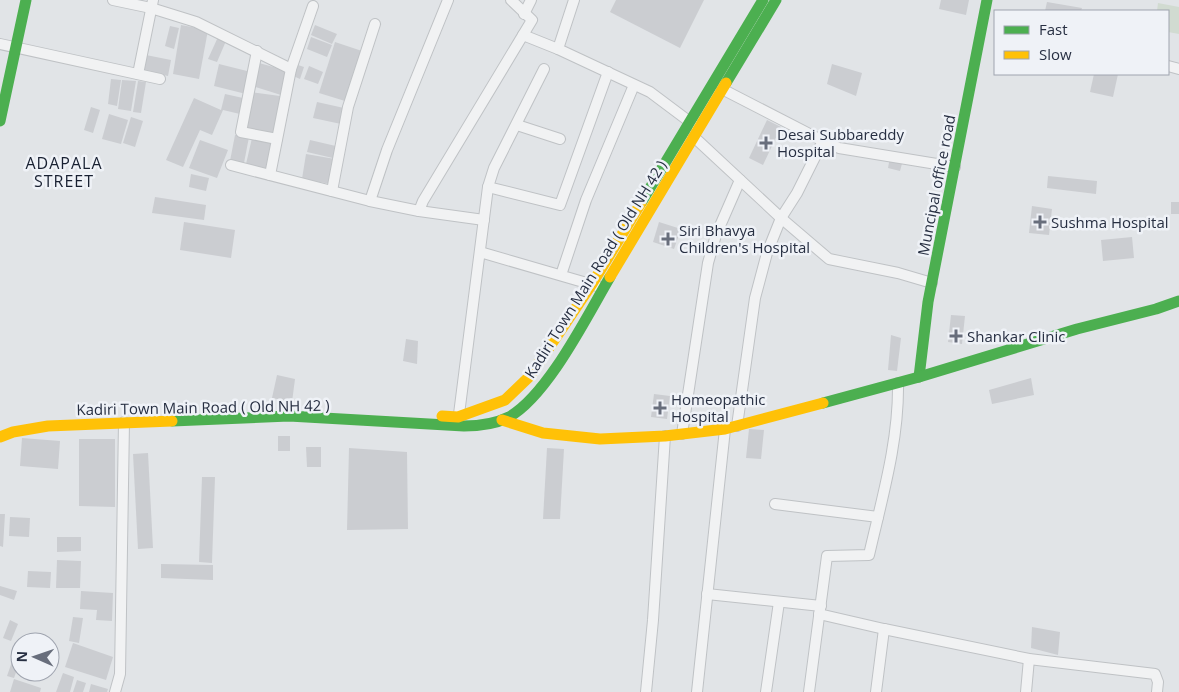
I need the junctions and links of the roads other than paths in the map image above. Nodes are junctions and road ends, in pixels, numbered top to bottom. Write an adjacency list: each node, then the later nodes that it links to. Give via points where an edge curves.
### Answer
1 (26, 0): 16 (main road)
2 (113, 0): 10 (street)
3 (448, 0): 38 (street)
4 (511, 0): 12 (street)
5 (532, 0): 12 (street)
6 (574, 0): 17 (street)
7 (763, 0): 28 (main road, Kadiri Town Main Road ( Old NH 42 ))
8 (776, 0): 25 (main road, Kadiri Town Main Road ( Old NH 42 ))
9 (986, 0): 33 (main road, Muncipal office road)
10 (152, 4): 18 (street); 22 (street)
11 (313, 6): 19 (street)
12 (524, 14): 14 (street, via 532,20)
13 (375, 24): 37 (street, via 348,107)
14 (523, 35): 17 (street); 39 (street)
15 (0, 44): 16 (street)
16 (17, 48): 22 (street); 26 (main road)
17 (558, 49): 21 (street)
18 (257, 51): 19 (street); 30 (street, via 241,132)
19 (291, 69): 30 (street)
20 (544, 70): 27 (street)
21 (608, 72): 24 (street); 36 (street, via 560,205)
22 (138, 74): 23 (street)
23 (160, 79)
24 (634, 85): 28 (street, via 650,92); 43 (street, via 586,200)
25 (722, 89): 28 (main road, Kadiri Town Main Road ( Old NH 42 )); 31 (street)
26 (0, 121)
27 (516, 125): 29 (street); 36 (street)
28 (694, 129): 35 (street); 45 (main road, Kadiri Town Main Road ( Old NH 42 )); 45 (main road, Kadiri Town Main Road ( Old NH 42 ))
29 (560, 138)
30 (277, 139): 34 (street)
31 (823, 141): 33 (street, via 839,148); 40 (street)
32 (231, 165): 34 (street)
33 (955, 167): 44 (main road, Muncipal office road)
34 (270, 175): 37 (street)
35 (740, 180): 40 (street); 55 (street, via 716,235 708,263)
36 (488, 187): 41 (street)
37 (332, 191): 38 (street)
38 (370, 201): 39 (street)
39 (419, 211): 41 (street)
40 (781, 218): 44 (street, via 829,259); 52 (street, via 755,298)
41 (484, 220): 42 (street)
42 (480, 252): 43 (street); 50 (street)
43 (561, 275): 45 (street)
44 (932, 283): 47 (main road, Muncipal office road)
45 (598, 286): 49 (main road, Kadiri Town Main Road ( Old NH 42 ), via 564,353 535,394); 50 (main road, Kadiri Town Main Road ( Old NH 42 ), via 530,376 505,400)
46 (1179, 301): 47 (main road)
47 (919, 377): 48 (main road)
48 (898, 382): 52 (main road); 59 (street, via 899,411)
49 (502, 420): 50 (main road, Kadiri Town Main Road ( Old NH 42 ), via 485,425); 56 (main road, via 543,433 600,439)
50 (458, 421): 51 (main road, Kadiri Town Main Road ( Old NH 42 ), via 288,416); 53 (main road, Kadiri Town Main Road ( Old NH 42 ), via 257,410 36,418)
51 (124, 422): 57 (main road, Kadiri Town Main Road ( Old NH 42 ), via 48,426); 65 (street, via 120,674)
52 (737, 426): 54 (main road)
53 (0, 429)
54 (725, 429): 55 (main road); 60 (street)
55 (682, 434): 56 (main road)
56 (665, 436): 66 (street)
57 (0, 437)
58 (775, 504): 59 (street)
59 (878, 517): 62 (street, via 869,555 827,556)
60 (707, 594): 61 (street); 67 (street)
61 (779, 602): 62 (street); 68 (street)
62 (820, 610): 63 (street); 69 (street)
63 (884, 630): 64 (street); 70 (street)
64 (1029, 659): 71 (street); 72 (street, via 1156,674)
65 (116, 692)
66 (646, 692)
67 (697, 692)
68 (766, 692)
69 (809, 692)
70 (876, 692)
71 (1026, 692)
72 (1157, 692)

